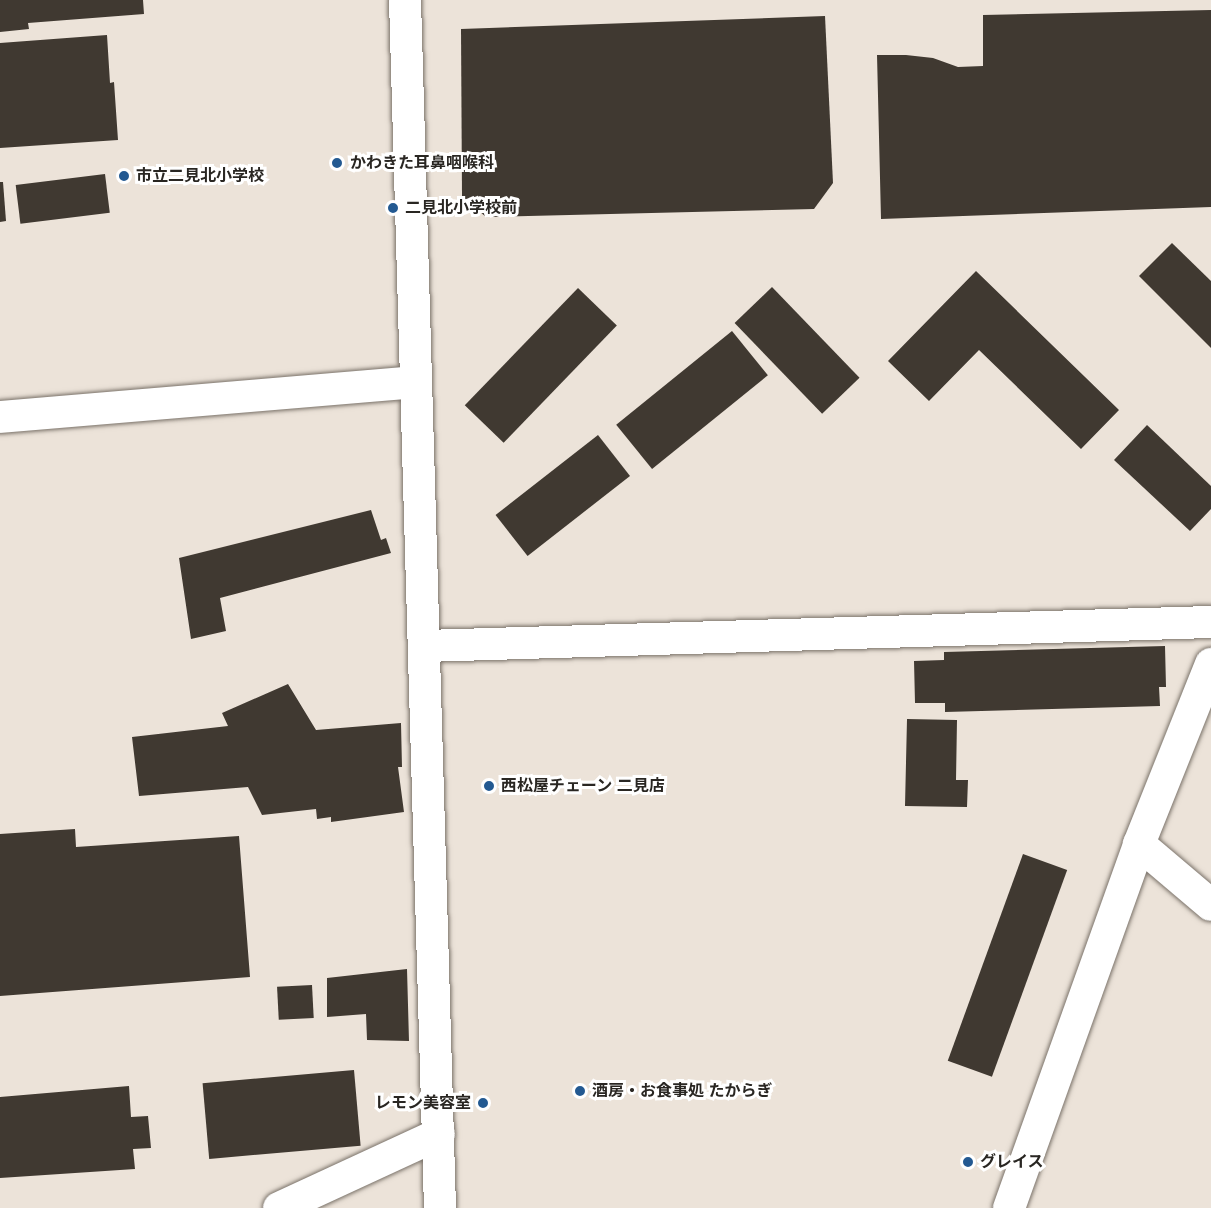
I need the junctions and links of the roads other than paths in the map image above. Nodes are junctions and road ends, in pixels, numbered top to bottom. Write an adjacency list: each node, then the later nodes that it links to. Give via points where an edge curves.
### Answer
1 (405, 0): 2 (street)
2 (416, 382): 3 (street); 5 (street)
3 (0, 417)
4 (1211, 622): 5 (street)
5 (425, 646): 9 (street)
6 (1211, 664): 7 (street)
7 (1139, 843): 8 (street); 12 (street)
8 (1211, 904)
9 (439, 1134): 10 (street); 11 (street)
10 (279, 1208)
11 (440, 1208)
12 (1009, 1208)

